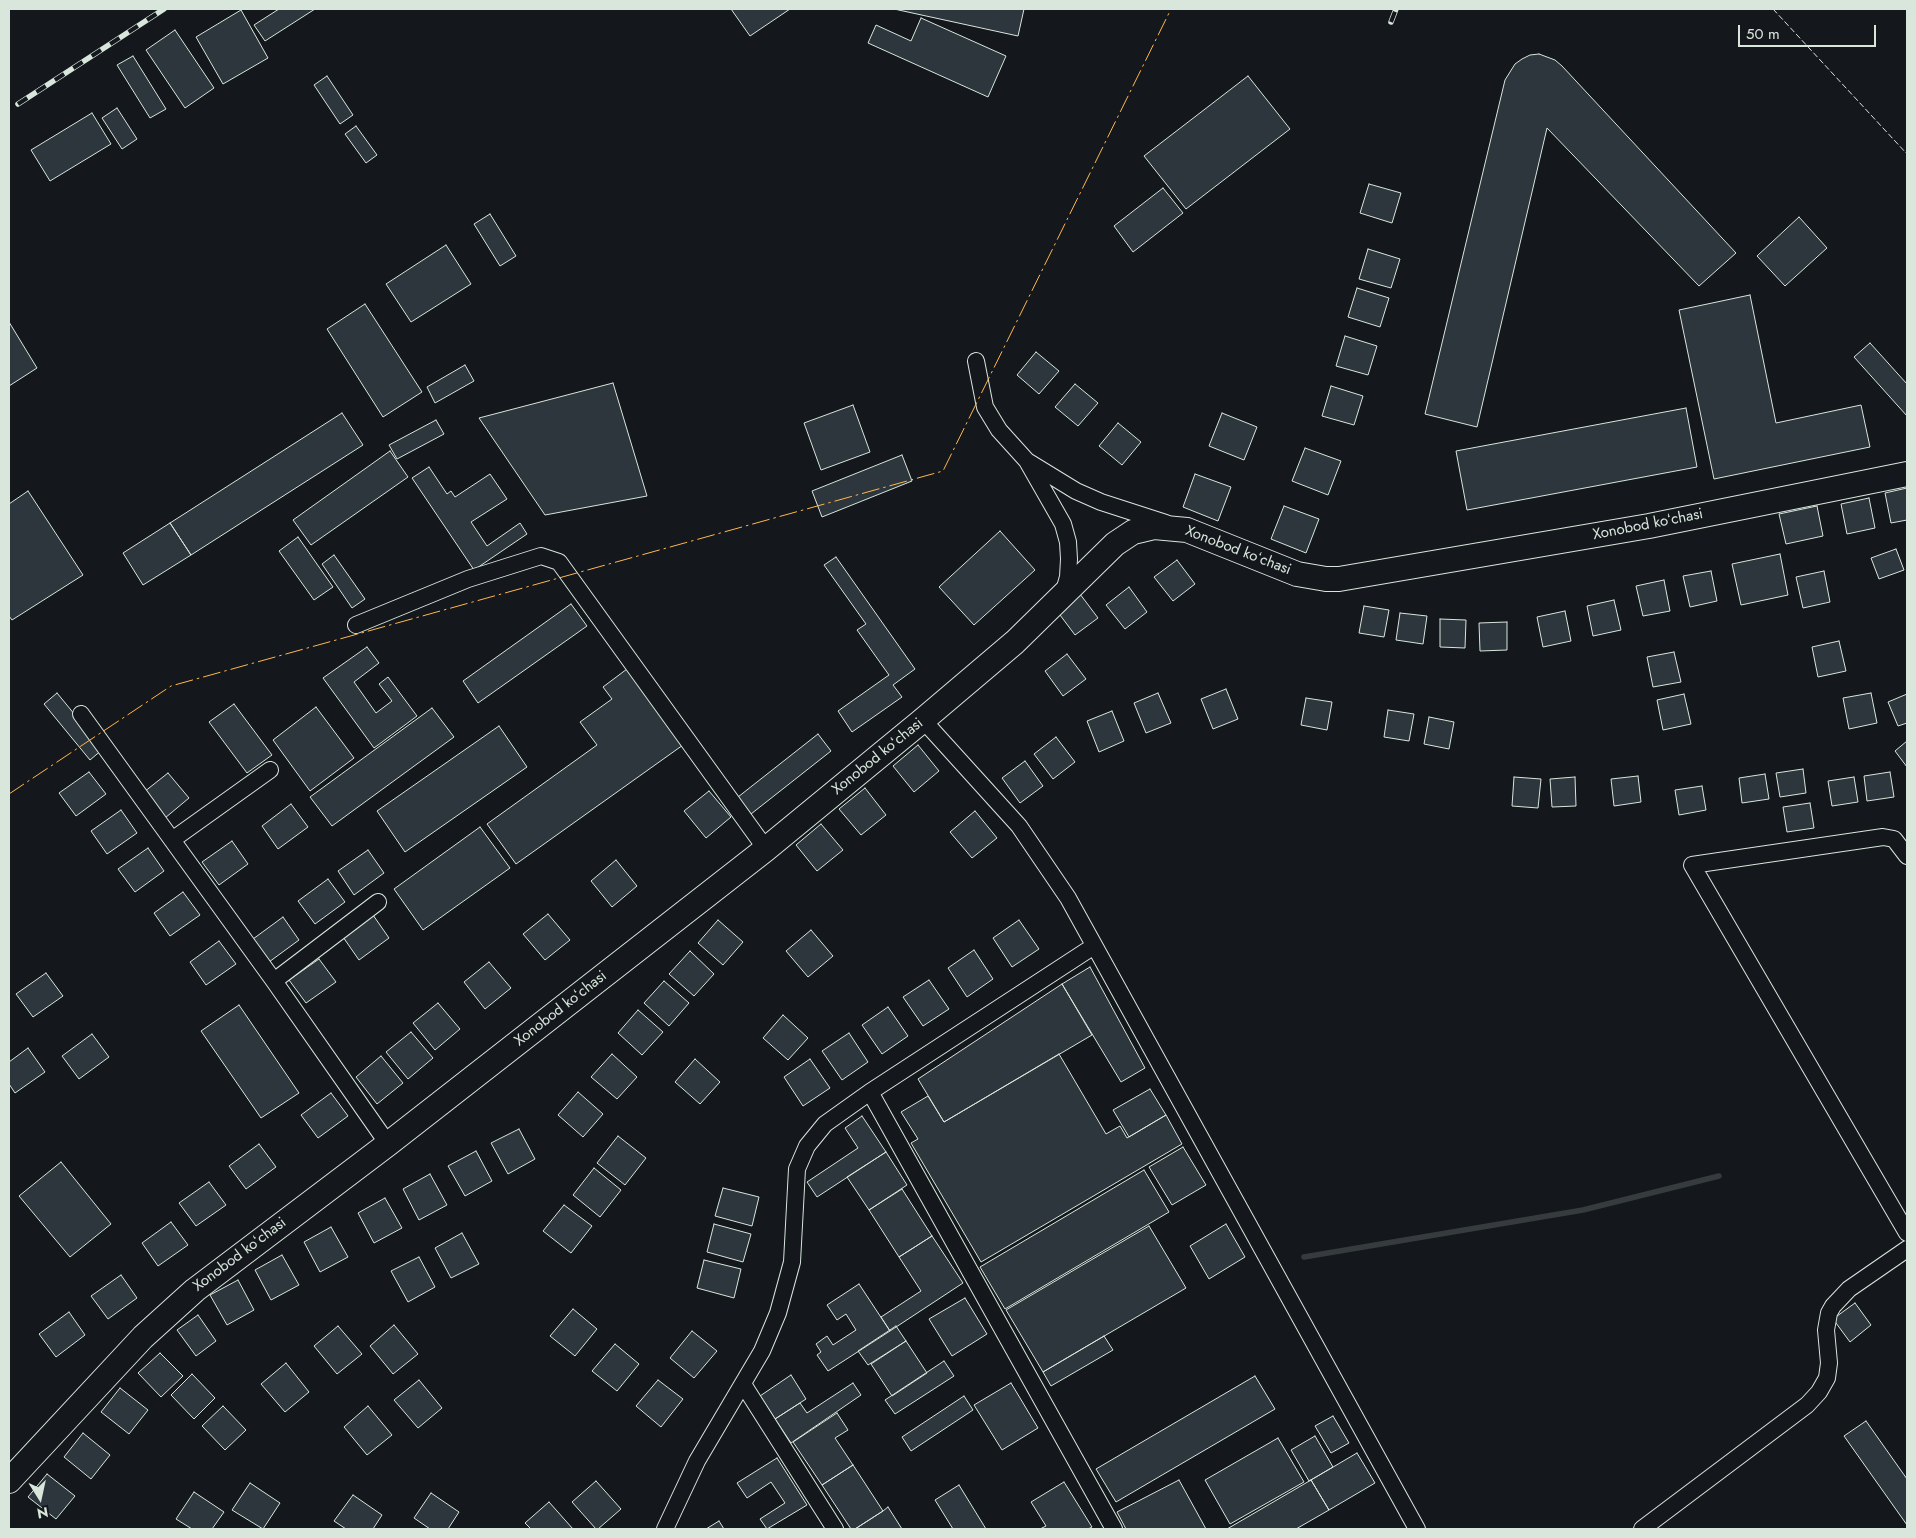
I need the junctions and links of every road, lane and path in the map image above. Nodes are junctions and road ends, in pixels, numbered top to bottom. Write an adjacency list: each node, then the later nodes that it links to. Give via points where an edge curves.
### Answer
1 (976, 360): 2 (street, via 985,407 999,430)
2 (1027, 461): 4 (street, via 1101,502); 5 (street, via 1063,524 1068,542 1068,577)
3 (1907, 474): 4 (main road, Xonobod koʻchasi, via 1649,526 1339,579 1298,574)
4 (1187, 530): 5 (main road, Xonobod koʻchasi, via 1154,527 1133,532 1115,544)
5 (1063, 595): 8 (main road, Xonobod koʻchasi, via 1015,642)
6 (356, 625): 11 (street, via 468,579 541,556 559,562)
7 (81, 714): 10 (street)
8 (923, 720): 11 (main road, Xonobod koʻchasi); 14 (street, via 1019,826 1068,898)
9 (270, 770): 10 (street)
10 (172, 840): 15 (street)
11 (766, 849): 17 (main road, Xonobod koʻchasi)
12 (1907, 856): 18 (street, via 1894,840 1883,837 1692,865)
13 (378, 902): 15 (street)
14 (1094, 946): 16 (street); 25 (street)
15 (274, 981): 17 (street)
16 (870, 1092): 20 (street, via 825,1124 807,1146 797,1169 792,1262 778,1313); 24 (street)
17 (388, 1144): 21 (main road, Xonobod koʻchasi, via 169,1312)
18 (1907, 1233)
19 (1907, 1249): 26 (street, via 1848,1290 1833,1306 1827,1322 1829,1363 1826,1378 1807,1405)
20 (743, 1384): 22 (street, via 697,1461); 23 (street)
21 (9, 1481)
22 (665, 1529)
23 (835, 1529)
24 (1114, 1529)
25 (1416, 1529)
26 (1642, 1529)

